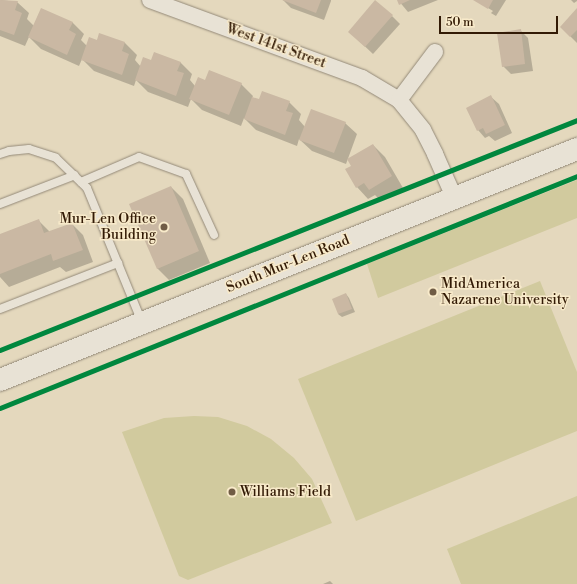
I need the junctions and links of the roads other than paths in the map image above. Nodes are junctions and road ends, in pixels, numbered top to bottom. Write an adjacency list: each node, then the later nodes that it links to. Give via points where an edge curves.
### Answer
1 (150, 0): 3 (street, West 141st Street, via 362,78)
2 (435, 52): 3 (street)
3 (399, 100): 7 (street, West 141st Street, via 423,130)
4 (577, 148): 7 (main road, South Mur-Len Road)
5 (0, 154): 6 (lane, via 29,148 56,158)
6 (78, 178): 8 (lane); 9 (lane, via 140,157 186,174); 10 (lane, via 87,188)
7 (454, 197): 12 (main road, South Mur-Len Road)
8 (0, 204)
9 (214, 235)
10 (118, 263): 11 (lane); 12 (lane)
11 (0, 309)
12 (142, 322): 13 (main road, South Mur-Len Road)
13 (0, 380)

